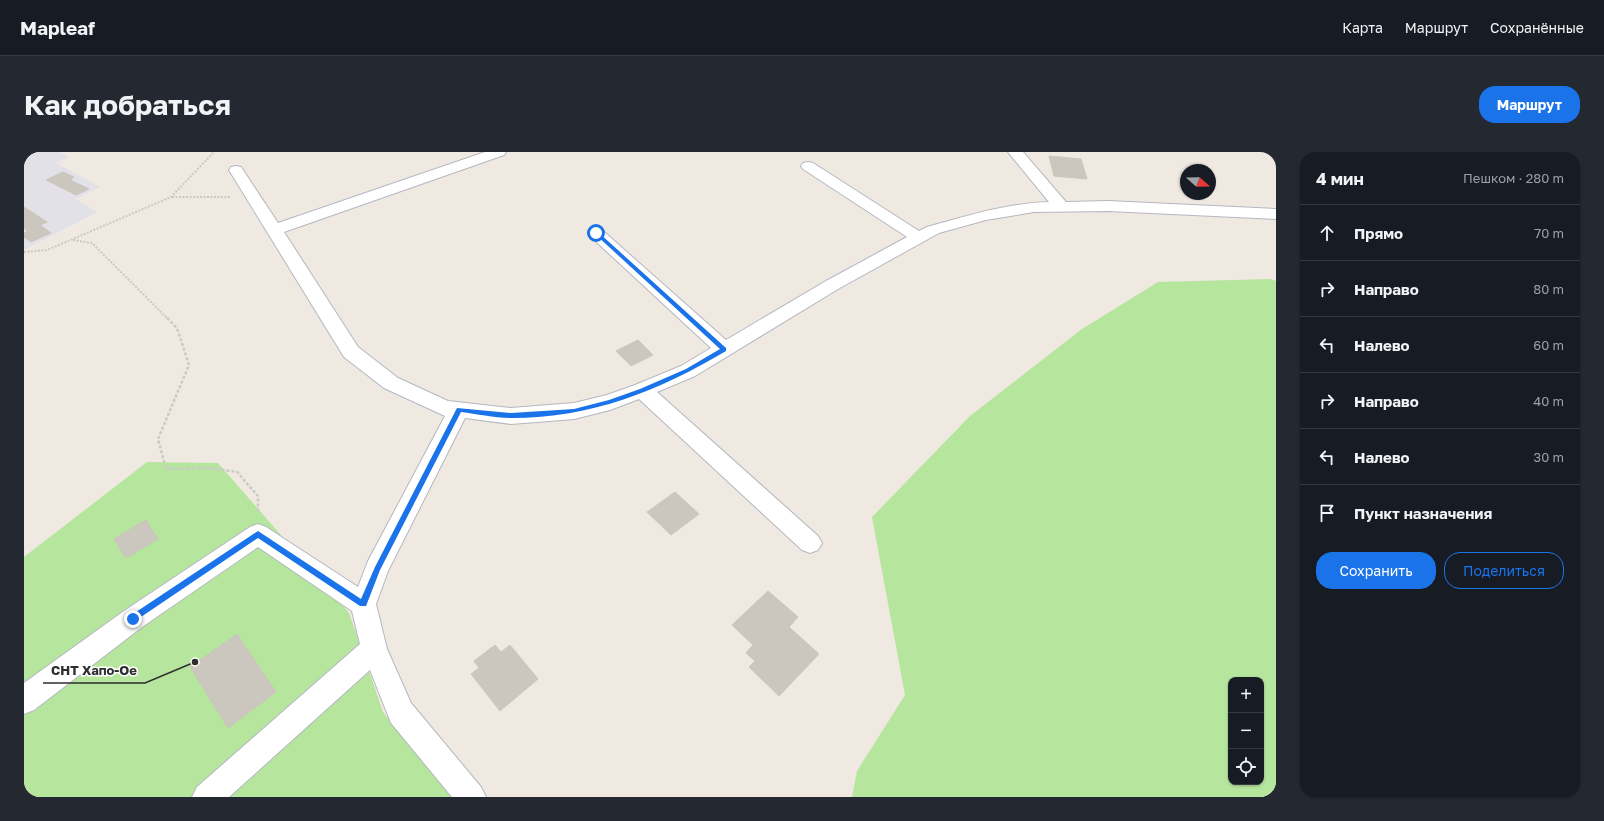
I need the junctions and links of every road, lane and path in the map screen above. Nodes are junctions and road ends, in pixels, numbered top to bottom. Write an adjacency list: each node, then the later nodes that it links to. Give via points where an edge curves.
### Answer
1 (214, 152): 6 (path)
2 (499, 152): 10 (street)
3 (1015, 152): 8 (street)
4 (808, 166): 12 (street)
5 (236, 170): 7 (street)
6 (171, 196): 7 (path); 13 (path)
7 (254, 199): 10 (street)
8 (1062, 207): 9 (street, via 1108,206); 12 (street, via 1034,208 984,216 933,230)
9 (1276, 214)
10 (274, 230): 17 (street, via 351,352 391,383 445,408)
11 (596, 233): 15 (street)
12 (920, 238): 15 (street, via 832,285)
13 (73, 240): 14 (path, via 47,250); 18 (path, via 92,243 177,328 189,366 158,439 166,469 210,468 237,472 258,496)
14 (24, 252)
15 (724, 350): 16 (street, via 688,371)
16 (642, 390): 17 (street, via 610,402 574,411 511,416); 19 (street)
17 (459, 409): 20 (street, via 377,569)
18 (258, 534): 20 (street); 22 (street, via 133,619)
19 (810, 543)
20 (363, 604): 21 (street)
21 (374, 649): 23 (street); 24 (street, via 401,713)
22 (24, 700)
23 (207, 797)
24 (471, 797)

